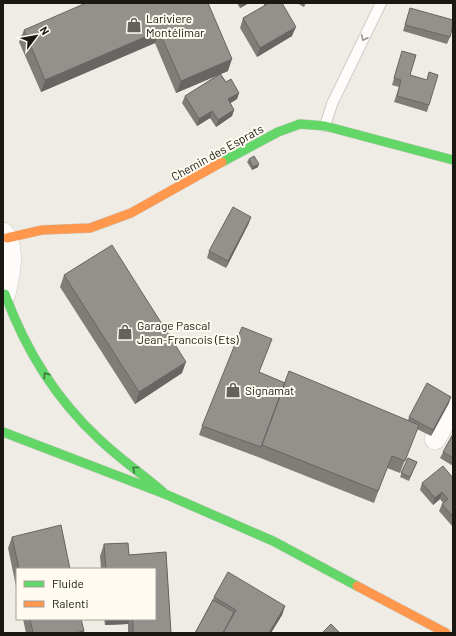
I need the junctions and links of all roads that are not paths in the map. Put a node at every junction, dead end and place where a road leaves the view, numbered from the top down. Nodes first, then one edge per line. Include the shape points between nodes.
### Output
1 (381, 3) edge
2 (325, 126) junction
3 (453, 160) edge
4 (5, 236) edge
5 (4, 295) edge
6 (453, 407) edge
7 (3, 432) edge
8 (435, 439) dead end
9 (3, 444) edge
10 (46, 447) junction
11 (165, 494) junction
12 (446, 633) edge

1 -> 2 lane via 332,104
2 - 3 street, Chemin des Esprats
2 - 4 street, Chemin des Esprats via 300,124 278,132 131,213 90,228 42,230
4 - 5 street via 10,272
11 -> 5 street via 98,439 64,401 25,344
6 - 8 street
7 - 10 street
9 - 10 street
10 - 11 street
11 - 12 street via 273,541

